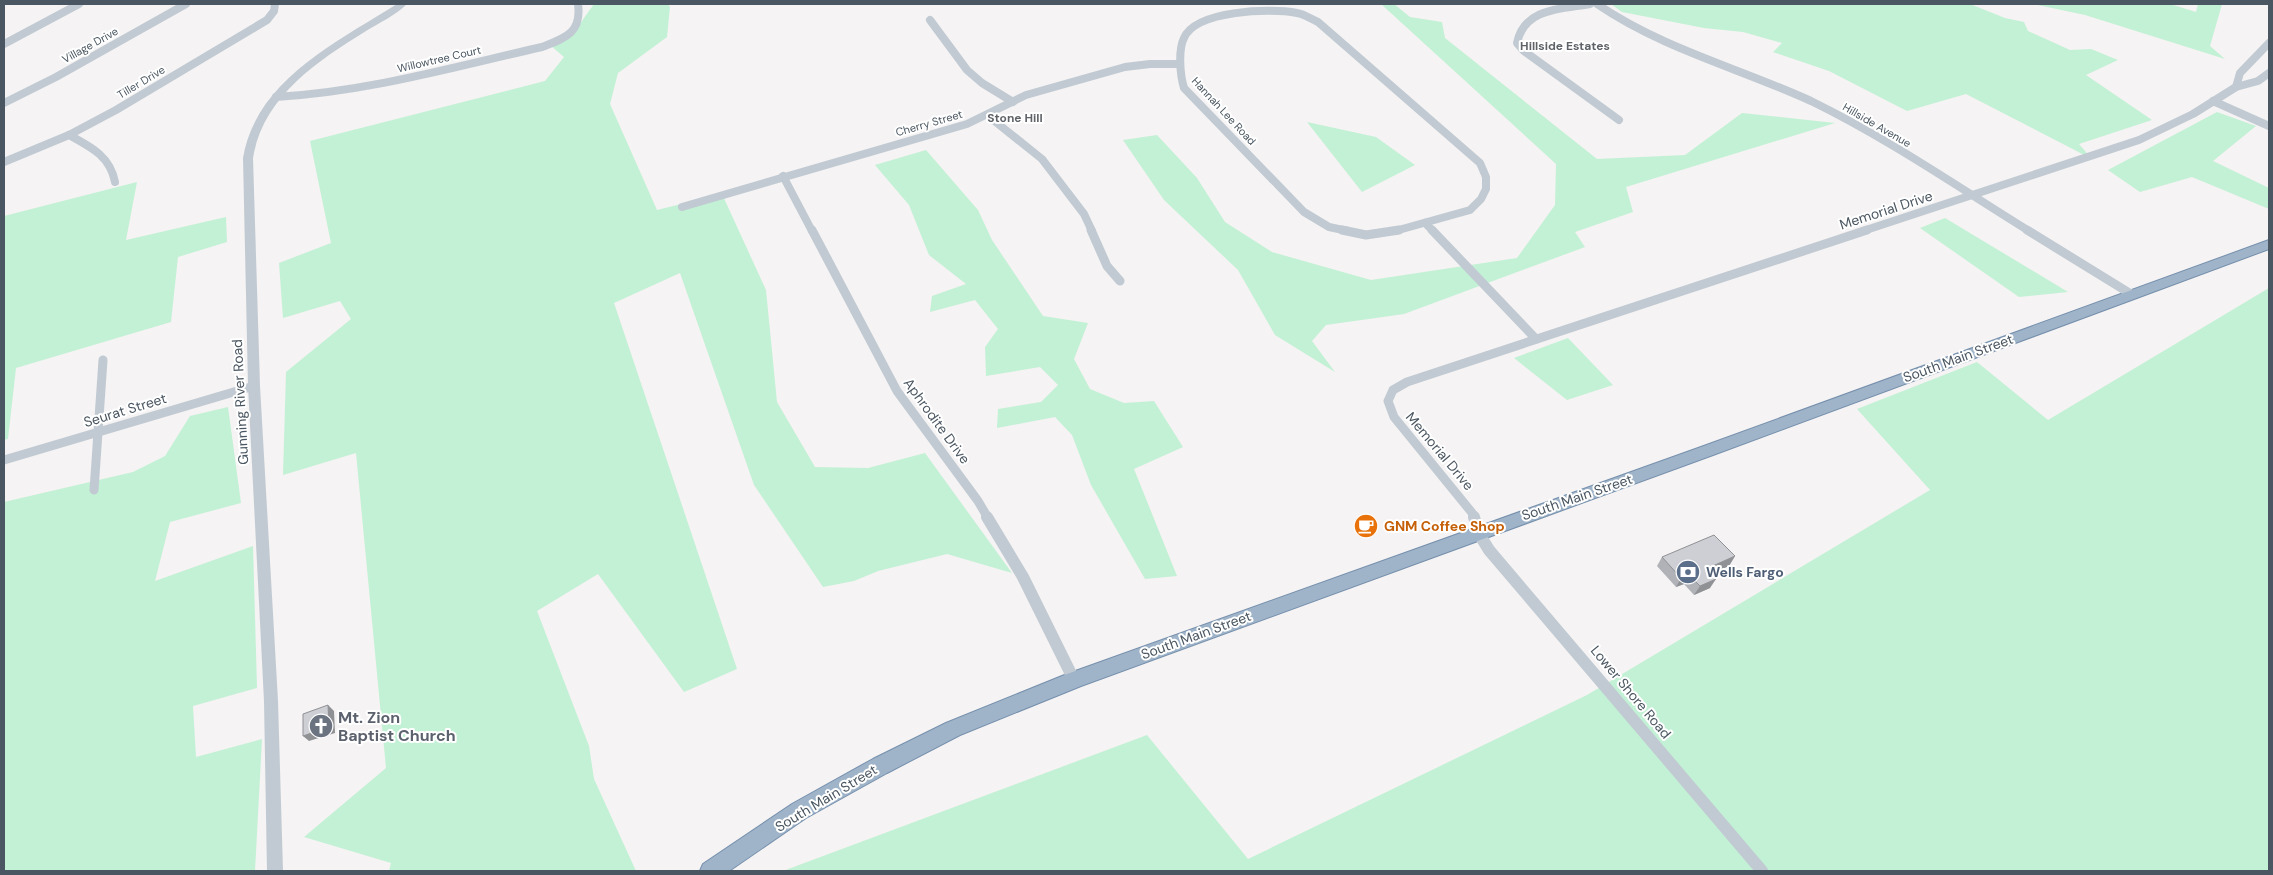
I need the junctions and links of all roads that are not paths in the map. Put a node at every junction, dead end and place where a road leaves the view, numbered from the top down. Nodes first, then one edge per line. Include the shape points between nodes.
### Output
1 (79, 4) edge
2 (186, 4) edge
3 (274, 4) edge
4 (403, 4) edge
5 (578, 4) edge
6 (1590, 4) edge
7 (1597, 4) edge
8 (930, 20) dead end
9 (2269, 43) edge
10 (4, 44) edge
11 (1180, 64) junction
12 (2259, 71) edge
13 (2236, 88) junction
14 (276, 97) junction
15 (2213, 100) junction
16 (1013, 102) junction
17 (4, 103) edge
18 (987, 115) junction
19 (1619, 120) dead end
20 (2269, 126) edge
21 (69, 135) junction
22 (4, 162) edge
23 (783, 176) junction
24 (115, 182) dead end
25 (1973, 196) junction
26 (682, 207) dead end
27 (1425, 223) junction
28 (2269, 244) edge
29 (1120, 281) dead end
30 (2131, 294) junction
31 (1536, 339) junction
32 (102, 360) dead end
33 (254, 386) junction
34 (98, 432) junction
35 (4, 460) edge
36 (94, 490) dead end
37 (1478, 532) junction
38 (1074, 680) junction
39 (275, 871) edge
40 (711, 871) edge
41 (1762, 871) edge

1 - 10 street
2 - 17 street, Village Drive
3 - 21 street, Tiller Drive via 271,15 262,23
4 - 14 street, Gunning River Road via 312,64
5 - 14 street, Willowtree Court via 581,19 578,24 567,35 542,47 364,88
6 - 19 street via 1540,14 1523,23 1517,43
7 - 25 street, Hillside Avenue via 1630,26 1660,40 1838,115
8 - 16 street via 967,70
9 - 12 street, Memorial Drive
11 - 16 street, Cherry Street via 1125,67 1026,95
11 - 27 street, Hannah Lee Road via 1184,88 1316,221 1366,235
11 - 27 street, Hannah Lee Road via 1184,37 1202,22 1260,9 1298,13 1318,22 1480,162 1488,187 1480,201 1470,210
12 - 13 street, Memorial Drive via 2237,80
12 - 13 street, Memorial Drive via 2258,81
13 - 15 street, Memorial Drive
14 - 33 street, Gunning River Road via 257,125 247,164
15 - 20 street
15 - 25 street, Memorial Drive via 2193,114 2139,140
16 - 18 street, Cherry Street
18 - 23 street, Cherry Street via 954,128
18 - 29 street via 1042,159 1084,214 1107,266
21 - 22 street, Tiller Drive
21 - 24 street via 104,155 114,172
23 - 26 street, Cherry Street
23 - 38 street, Aphrodite Drive via 897,391 978,501 1023,577
25 - 30 street, Hillside Avenue
25 - 31 street, Memorial Drive
27 - 31 street
28 - 30 highway, South Main Street
30 - 37 highway, South Main Street
31 - 37 street, Memorial Drive via 1407,382 1393,390 1388,401 1394,417 1473,514
32 - 34 street
33 - 34 street, Seurat Street
33 - 39 street, Gunning River Road via 271,701
34 - 35 street, Seurat Street
34 - 36 street
37 - 38 highway, South Main Street
37 - 41 street, Lower Shore Road via 1489,550
38 - 40 highway, South Main Street via 953,730 880,766 799,811

